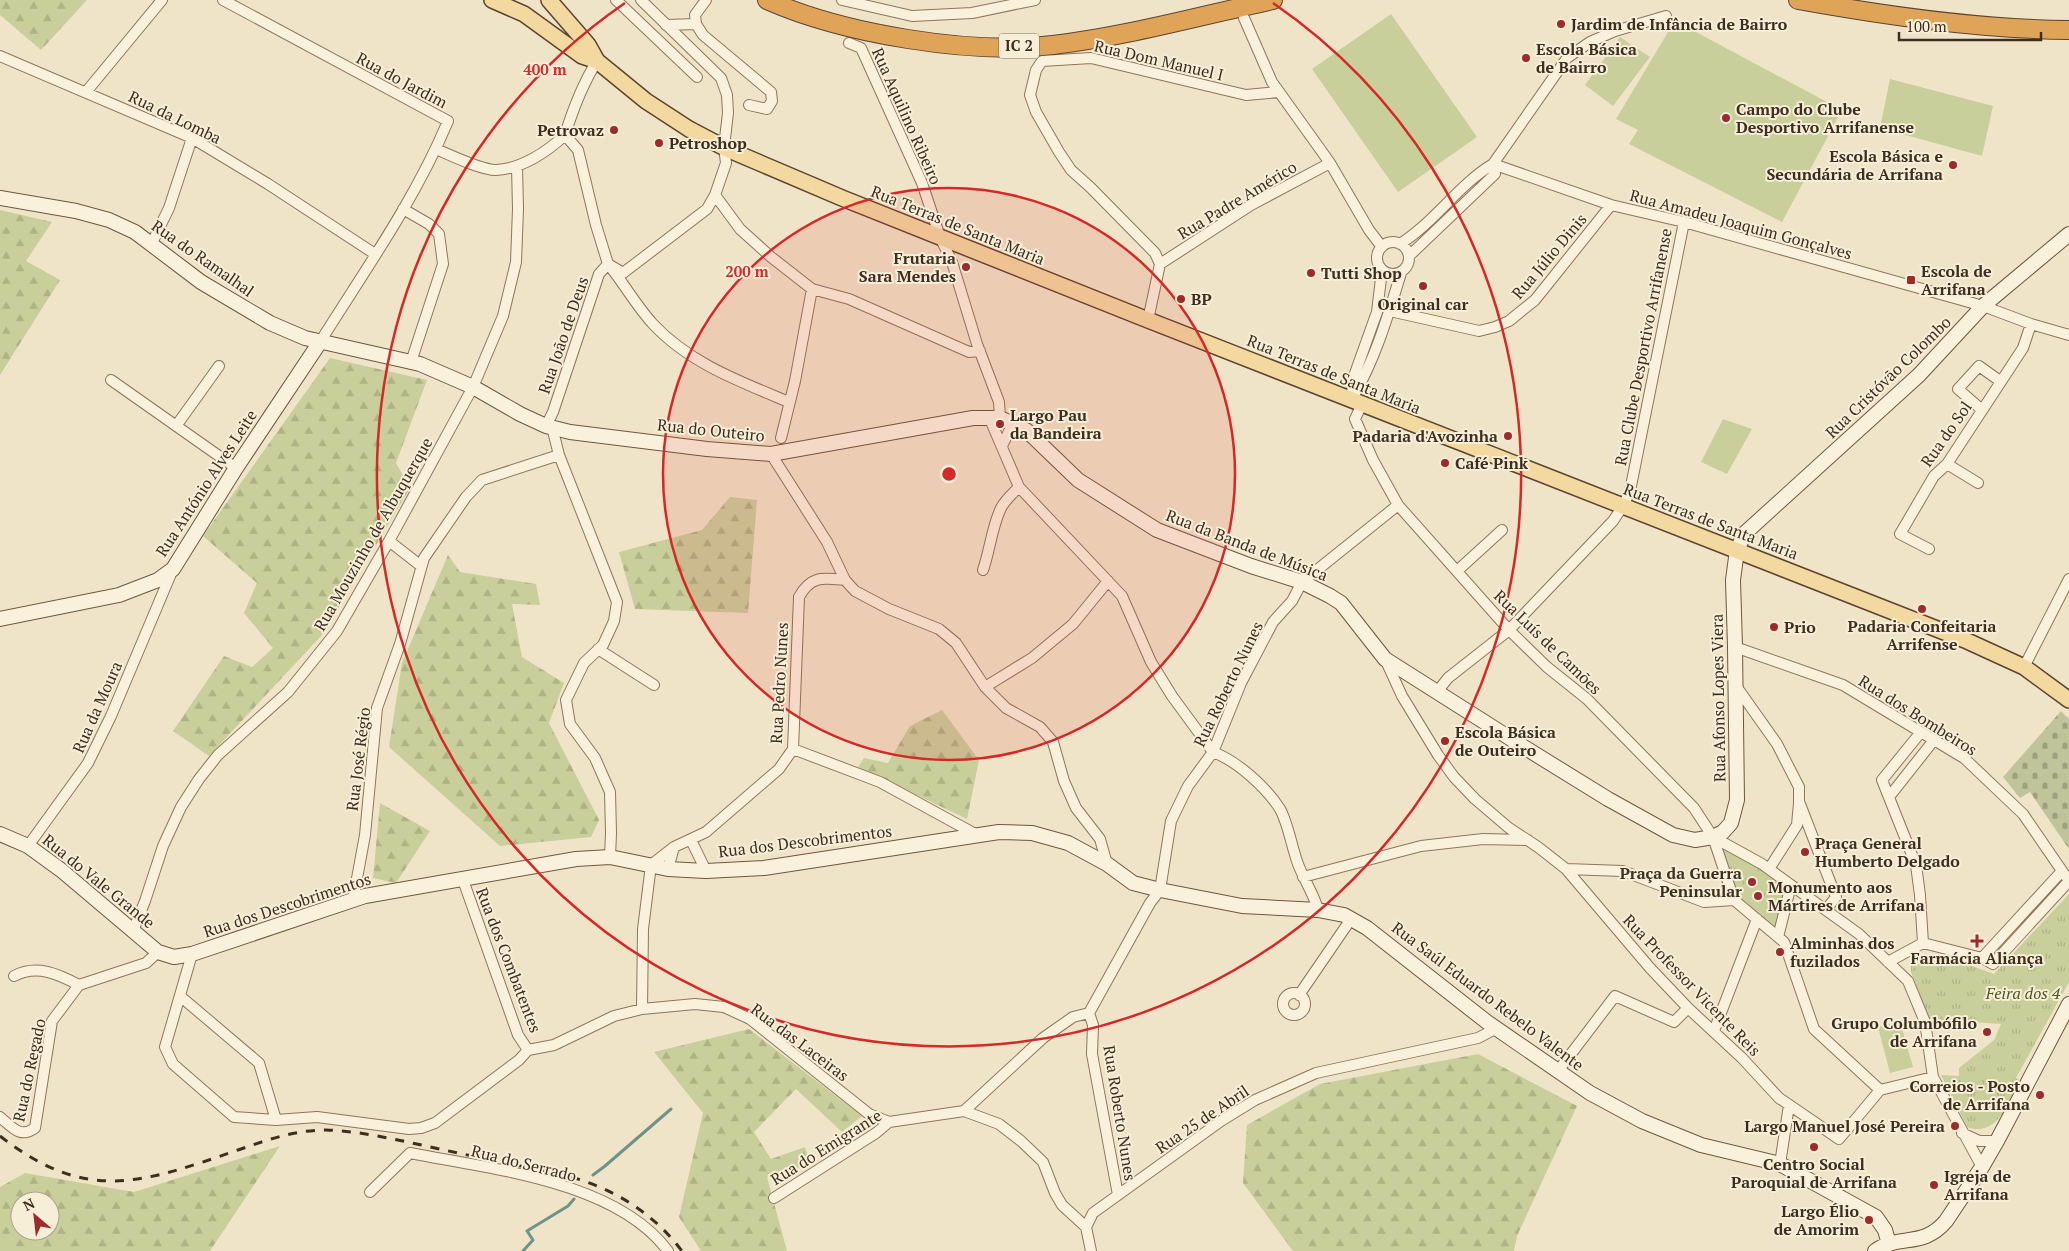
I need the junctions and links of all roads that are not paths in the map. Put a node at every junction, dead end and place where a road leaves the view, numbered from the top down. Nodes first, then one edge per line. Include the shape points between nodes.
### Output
1 (162, 0) edge
2 (223, 0) edge
3 (549, 0) edge
4 (616, 0) edge
5 (641, 0) edge
6 (706, 0) edge
7 (767, 0) edge
8 (784, 0) edge
9 (842, 0) edge
10 (1035, 0) edge
11 (1243, 0) edge
12 (1273, 0) edge
13 (1798, 0) edge
14 (1837, 0) edge
15 (506, 2) edge
16 (878, 5) edge
17 (1666, 16) dead end
18 (1244, 18) dead end
19 (2069, 23) edge
20 (696, 24) junction
21 (666, 25) junction
22 (2069, 30) edge
23 (849, 43) dead end
24 (686, 44) junction
25 (0, 56) edge
26 (674, 57) junction
27 (597, 61) junction
28 (697, 77) dead end
29 (86, 92) junction
30 (1279, 92) junction
31 (749, 105) dead end
32 (565, 135) junction
33 (192, 138) junction
34 (724, 147) junction
35 (436, 149) junction
36 (1330, 163) junction
37 (1493, 164) junction
38 (517, 166) junction
39 (715, 195) junction
40 (0, 198) edge
41 (1611, 205) junction
42 (403, 209) junction
43 (1684, 222) junction
44 (2069, 234) edge
45 (940, 236) junction
46 (957, 243) junction
47 (152, 244) junction
48 (1400, 244) junction
49 (1382, 247) junction
50 (375, 254) junction
51 (1409, 256) junction
52 (952, 262) junction
53 (608, 264) junction
54 (1160, 264) junction
55 (1382, 270) junction
56 (1401, 273) junction
57 (812, 289) junction
58 (1983, 306) junction
59 (1390, 311) junction
60 (1148, 320) junction
61 (2031, 324) junction
62 (2069, 336) edge
63 (320, 342) junction
64 (980, 351) junction
65 (410, 362) junction
66 (219, 366) dead end
67 (111, 380) dead end
68 (2000, 381) junction
69 (473, 387) junction
70 (789, 402) junction
71 (1357, 402) junction
72 (1982, 410) junction
73 (520, 414) joint
74 (1001, 419) junction
75 (176, 426) junction
76 (549, 427) junction
77 (781, 438) dead end
78 (1002, 446) junction
79 (559, 454) junction
80 (771, 454) junction
81 (1947, 464) junction
82 (236, 468) junction
83 (1978, 483) dead end
84 (1019, 487) junction
85 (1398, 505) junction
86 (1624, 506) junction
87 (1502, 530) dead end
88 (389, 541) junction
89 (1929, 548) dead end
90 (1737, 550) junction
91 (422, 566) junction
92 (174, 568) junction
93 (983, 570) dead end
94 (1457, 572) junction
95 (2069, 579) edge
96 (845, 580) junction
97 (1108, 582) junction
98 (1302, 582) junction
99 (0, 619) edge
100 (1509, 630) junction
101 (1736, 647) junction
102 (598, 650) junction
103 (1385, 659) junction
104 (2024, 667) junction
105 (654, 685) dead end
106 (1736, 686) junction
107 (985, 687) junction
108 (1436, 692) junction
109 (2069, 700) edge
110 (1921, 732) junction
111 (1934, 740) junction
112 (793, 749) junction
113 (1213, 752) junction
114 (1890, 797) junction
115 (1799, 803) junction
116 (0, 834) edge
117 (977, 836) junction
118 (1713, 837) junction
119 (691, 840) junction
120 (1528, 840) junction
121 (28, 846) junction
122 (674, 848) junction
123 (610, 858) junction
124 (1107, 864) junction
125 (651, 865) junction
126 (668, 869) junction
127 (1566, 869) junction
128 (1769, 869) junction
129 (706, 871) junction
130 (2062, 871) junction
131 (1303, 877) junction
132 (463, 880) junction
133 (2069, 881) edge
134 (1791, 885) junction
135 (1160, 890) junction
136 (353, 900) junction
137 (1734, 900) junction
138 (1828, 907) dead end
139 (1318, 910) junction
140 (1351, 918) junction
141 (1757, 919) junction
142 (2012, 925) junction
143 (132, 931) junction
144 (2021, 933) junction
145 (1778, 937) junction
146 (1923, 942) junction
147 (158, 952) junction
148 (192, 954) junction
149 (174, 957) joint
150 (1982, 958) junction
151 (1888, 962) junction
152 (14, 976) dead end
153 (79, 986) junction
154 (1299, 995) dead end
155 (180, 996) junction
156 (2069, 1005) edge
157 (1688, 1008) junction
158 (642, 1009) junction
159 (1089, 1013) junction
160 (1497, 1028) junction
161 (1714, 1031) junction
162 (528, 1050) junction
163 (1558, 1071) junction
164 (1933, 1077) junction
165 (1880, 1090) junction
166 (1788, 1105) junction
167 (964, 1111) junction
168 (0, 1117) edge
169 (276, 1120) junction
170 (889, 1122) junction
171 (1962, 1133) junction
172 (1997, 1141) junction
173 (1780, 1164) junction
174 (1982, 1167) junction
175 (370, 1192) dead end
176 (1118, 1195) junction
177 (774, 1198) dead end
178 (1086, 1227) junction
179 (1890, 1247) edge
180 (668, 1251) edge
181 (1091, 1251) edge
182 (1875, 1251) edge

1 - 29 street
2 - 35 street, Rua do Jardim via 448,121
3 - 27 main road via 588,45
4 - 26 street
5 - 21 street
6 - 20 street via 695,15
7 - 12 highway, IC 2 via 836,24 898,38 1009,47 1107,37
8 - 11 highway, IC 2 via 838,17 899,30 969,39 1009,40 1106,30
9 - 16 street
10 - 16 street via 972,13 912,16
13 - 22 highway via 1976,25
14 - 19 highway via 1974,19
15 - 27 main road via 582,56
17 - 37 street via 1615,30 1567,58
18 - 30 street
20 - 21 street
20 - 31 street via 703,35 771,92 772,102 767,109
21 - 24 street
23 - 45 street, Rua Aquilino Ribeiro via 861,48 922,183
24 - 26 street
24 - 34 street via 721,78 727,95 728,113
25 - 29 street, Rua da Lomba
26 - 28 street
27 - 32 street via 584,81
27 - 34 main road, Rua Terras de Santa Maria via 646,102
29 - 33 street, Rua da Lomba
30 - 36 street
30 - 54 street, Rua Dom Manuel I via 1246,95 1091,58 1042,61 1036,70 1030,95 1059,152 1071,170 1154,253
32 - 38 street via 553,146
32 - 53 street, Rua João de Deus via 578,150
33 - 47 street via 169,208
33 - 50 street, Rua da Lomba
34 - 39 street via 726,163
34 - 45 main road, Rua Terras de Santa Maria
35 - 38 street via 494,170
35 - 42 street, Rua do Jardim
36 - 49 street
36 - 54 street, Rua Padre Américo via 1250,205
37 - 41 street, Rua Amadeu Joaquim Gonçalves
37 - 48 street via 1480,172 1418,232
37 - 51 street via 1494,174
38 - 69 street, Rua Mouzinho de Albuquerque via 516,262 503,316
39 - 53 street via 707,209 623,273
39 - 57 street via 740,229
40 - 47 street, Rua do Ramalhal via 93,215 121,225
41 - 43 street, Rua Amadeu Joaquim Gonçalves
41 - 59 street, Rua Júlio Dinis via 1536,300 1509,321 1479,331
42 - 50 street, Rua do Jardim
42 - 65 street via 440,234 443,264
43 - 58 street, Rua Amadeu Joaquim Gonçalves
43 - 86 street, Rua Clube Desportivo Arrifanense via 1630,491
44 - 58 street, Rua Cristóvão Colombo
45 - 46 main road, Rua Terras de Santa Maria
45 - 52 street, Rua Aquilino Ribeiro
46 - 52 street
46 - 60 main road, Rua Terras de Santa Maria
47 - 63 street, Rua do Ramalhal via 195,278 235,303 270,323
48 - 49 street
48 - 51 street
49 - 55 street via 1378,256
50 - 63 street, Rua do Jardim
51 - 56 street via 1408,266
52 - 64 street, Rua Aquilino Ribeiro
53 - 70 street via 654,325 688,355
53 - 76 street, Rua João de Deus via 599,274
54 - 60 street
55 - 56 street via 1391,274
55 - 71 street, Rua Luís de Camões via 1377,312 1353,380
56 - 59 street
57 - 64 street via 850,298 969,352
57 - 70 street
58 - 61 street, Rua Amadeu Joaquim Gonçalves
58 - 90 street, Rua Cristóvão Colombo via 1919,375 1745,534
59 - 71 street
60 - 71 main road, Rua Terras de Santa Maria
61 - 62 street, Rua Amadeu Joaquim Gonçalves
61 - 68 street, Rua do Sol via 2023,348
63 - 65 street, Rua do Ramalhal
63 - 82 street, Rua António Alves Leite
64 - 74 street, Rua Aquilino Ribeiro via 999,402
65 - 69 street, Rua do Ramalhal
66 - 75 street
67 - 75 street
68 - 72 street, Rua do Sol
68 - 72 street via 1979,366 1958,389
69 - 73 street, Rua do Ramalhal
69 - 88 street, Rua Mouzinho de Albuquerque
70 - 77 street
71 - 85 street, Rua Luís de Camões via 1356,419 1373,460
71 - 86 main road, Rua Terras de Santa Maria
72 - 81 street, Rua do Sol
73 - 76 street, Rua do Outeiro
74 - 78 street
74 - 78 street, Rua Aquilino Ribeiro
74 - 80 street, Rua do Outeiro via 963,420
74 - 98 street, Rua da Banda de Música via 1026,430 1078,480 1157,530
75 - 82 street
76 - 79 street
76 - 80 street, Rua do Outeiro via 727,452
78 - 84 street, Rua Aquilino Ribeiro
79 - 91 street, Rua José Régio via 482,480 466,497 424,558
79 - 102 street via 617,602 614,622 604,645
80 - 96 street via 827,542
81 - 83 street
81 - 89 street, Rua do Sol via 1934,476 1900,534
82 - 92 street, Rua António Alves Leite
84 - 93 street via 1002,506
84 - 97 street
85 - 94 street, Rua Luís de Camões
85 - 98 street
86 - 90 main road, Rua Terras de Santa Maria
86 - 100 street
87 - 94 street
88 - 91 street
88 - 143 street, Rua Mouzinho de Albuquerque via 337,631 288,692 218,755 198,779 163,846
90 - 101 street, Rua Afonso Lopes Viera via 1733,580
90 - 104 main road, Rua Terras de Santa Maria via 1965,640
91 - 136 street, Rua José Régio via 400,644 377,708 365,836
92 - 99 street, Rua António Alves Leite via 158,580 119,595
92 - 121 street, Rua da Moura via 88,764
94 - 100 street, Rua Luís de Camões
95 - 104 street
96 - 107 street via 855,591 889,609 939,629 956,643
96 - 112 street, Rua Pedro Nunes via 820,578 805,586 799,597
97 - 107 street via 1073,624 1032,658
97 - 113 street via 1122,596 1156,671
98 - 103 street, Rua da Banda de Música via 1341,604
98 - 113 street, Rua Roberto Nunes via 1292,601 1274,622 1241,683
100 - 108 street via 1448,678
100 - 118 street, Rua Luís de Camões via 1547,667 1587,699 1667,779 1694,808
101 - 106 street, Rua Afonso Lopes Viera
101 - 110 street, Rua dos Bombeiros via 1843,685
102 - 105 street
102 - 123 street via 584,663 566,700 570,724 595,758 610,792
103 - 108 street, Rua da Banda de Música
103 - 120 street, Rua Professor Vicente Reis via 1412,714 1454,777 1492,815
104 - 109 main road, Rua Terras de Santa Maria
106 - 115 street via 1777,744 1799,787
106 - 118 street, Rua Afonso Lopes Viera via 1737,800 1731,823
107 - 124 street via 1006,708 1040,727 1052,742 1076,808 1100,839
108 - 118 street, Rua da Banda de Música via 1600,794 1673,835 1695,840
110 - 111 street, Rua dos Bombeiros
110 - 114 street via 1882,780
111 - 114 street
111 - 130 street, Rua dos Bombeiros via 1964,758 2023,814
112 - 117 street via 880,782
112 - 119 street, Rua Pedro Nunes via 779,769 706,832
113 - 131 street via 1227,757 1256,781 1280,810
113 - 135 street, Rua Roberto Nunes via 1188,786 1171,820
114 - 146 street via 1916,865
115 - 128 street via 1797,825
115 - 138 street via 1836,897
116 - 121 street, Rua do Vale Grande
117 - 124 street, Rua dos Descobrimentos via 1032,832 1068,843
117 - 129 street, Rua dos Descobrimentos via 764,868
118 - 128 street
118 - 137 street
119 - 122 street, Rua Pedro Nunes
119 - 129 street
120 - 127 street, Rua Professor Vicente Reis
120 - 131 street via 1483,839 1420,846
121 - 143 street, Rua do Vale Grande
122 - 125 street, Rua Pedro Nunes
122 - 126 street
123 - 125 street, Rua dos Descobrimentos
123 - 132 street, Rua dos Descobrimentos via 576,859
124 - 135 street, Rua dos Descobrimentos via 1133,883
125 - 126 street, Rua dos Descobrimentos
125 - 158 street via 643,929
126 - 129 street, Rua dos Descobrimentos
127 - 137 street via 1623,871 1704,902
127 - 157 street, Rua Professor Vicente Reis
128 - 134 street
130 - 133 street, Rua dos Bombeiros
130 - 142 street
131 - 139 street
132 - 136 street, Rua dos Descobrimentos
132 - 162 street, Rua dos Combatentes via 518,1035
133 - 144 street
134 - 145 street
134 - 151 street via 1859,934
135 - 139 street, Rua dos Descobrimentos via 1242,906
135 - 159 street, Rua Roberto Nunes
136 - 148 street, Rua dos Descobrimentos
137 - 141 street
139 - 140 street, Rua Saúl Eduardo Rebelo Valente
140 - 154 street
140 - 160 street, Rua Saúl Eduardo Rebelo Valente
141 - 145 street
141 - 161 street
142 - 144 street
142 - 150 street
143 - 147 street, Rua do Vale Grande
144 - 150 street via 1994,964
145 - 165 street via 1784,942 1814,1029
146 - 150 street
146 - 151 street
147 - 149 street, Rua do Vale Grande
147 - 153 street via 146,963
148 - 149 street, Rua dos Descobrimentos
148 - 155 street
151 - 164 street via 1908,981 1925,1022
152 - 153 street via 26,969 44,971
153 - 168 street, Rua do Regado via 52,1021 35,1128 29,1133 18,1132
155 - 169 street via 259,1063
155 - 169 street via 165,1047 173,1064 234,1117
156 - 172 street
157 - 161 street, Rua Professor Vicente Reis
157 - 163 street via 1674,1022 1615,996
158 - 162 street, Rua das Laceiras via 614,1016 554,1045
158 - 170 street, Rua das Laceiras via 695,1004 724,1007 750,1019 869,1114
159 - 167 street via 1073,1017 1043,1038
159 - 176 street, Rua Roberto Nunes via 1093,1025 1092,1054
160 - 163 street, Rua Saúl Eduardo Rebelo Valente
160 - 176 street, Rua 25 de Abril via 1478,1038 1316,1073 1255,1100 1220,1121
161 - 166 street, Rua Professor Vicente Reis
162 - 169 street via 435,1123 421,1128 318,1117
163 - 173 street, Rua Saúl Eduardo Rebelo Valente via 1590,1093 1642,1121 1701,1146
164 - 165 street
164 - 171 street
165 - 166 street, Rua Professor Vicente Reis via 1839,1139
166 - 173 street
167 - 170 street, Rua do Emigrante
167 - 178 street, Rua do Emigrante via 999,1124 1021,1141 1043,1162 1062,1205
170 - 177 street, Rua do Emigrante
171 - 172 street via 1979,1141
171 - 174 street
172 - 174 street
173 - 179 street, Rua Saúl Eduardo Rebelo Valente via 1876,1217 1888,1235
174 - 179 street via 1946,1221 1934,1233
175 - 180 street, Rua do Serrado via 410,1153 517,1175 596,1198 634,1218
176 - 178 street, Rua 25 de Abril via 1093,1213
178 - 181 street
179 - 182 street

